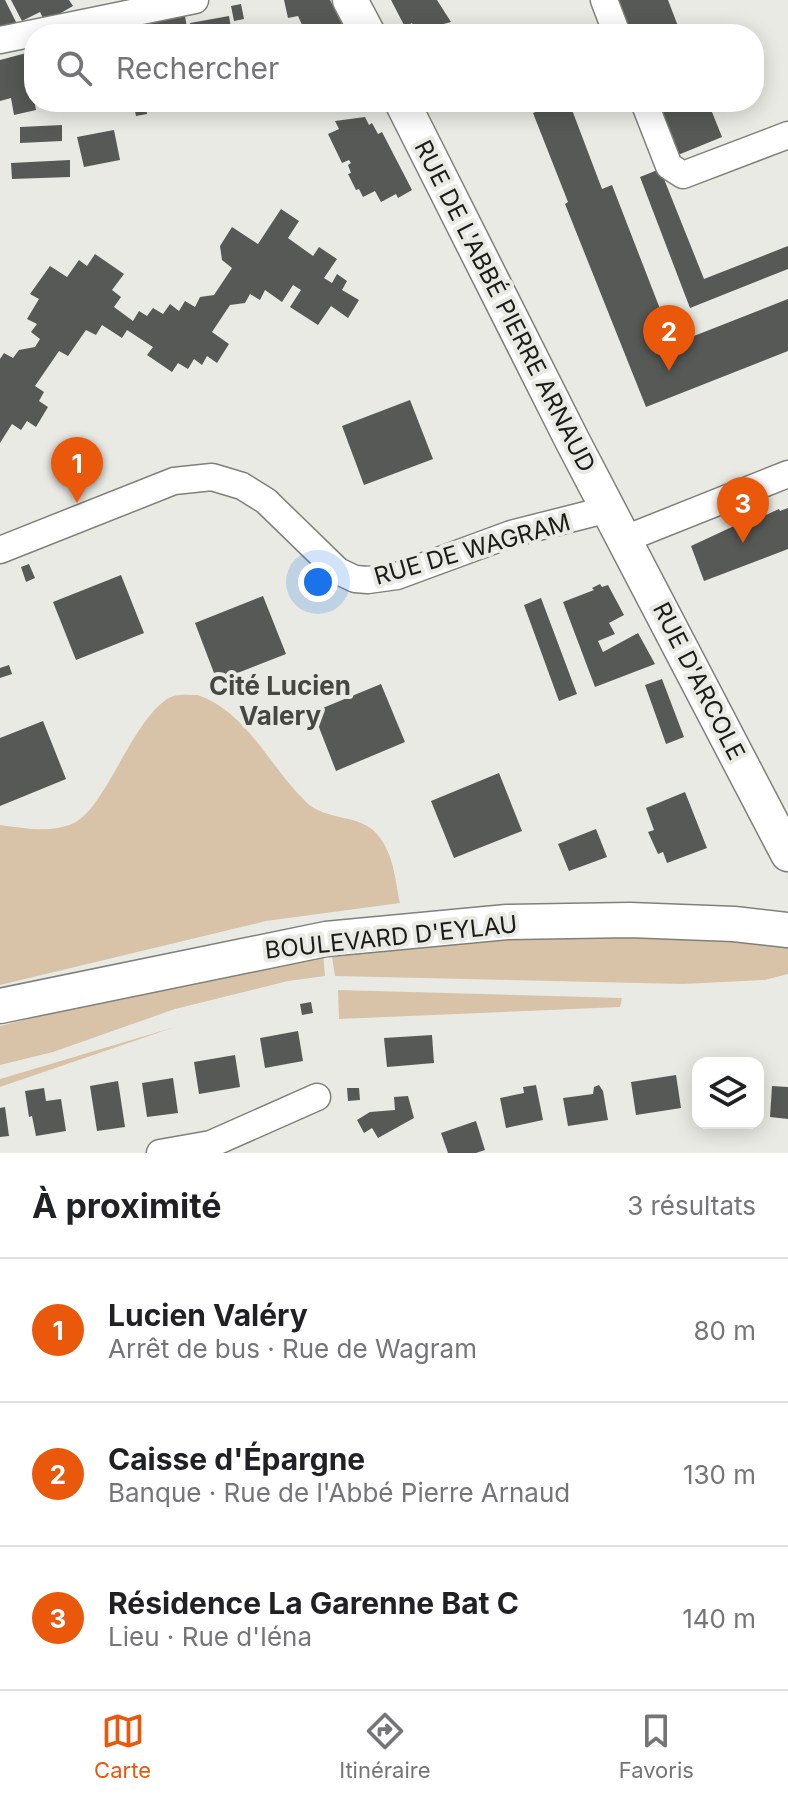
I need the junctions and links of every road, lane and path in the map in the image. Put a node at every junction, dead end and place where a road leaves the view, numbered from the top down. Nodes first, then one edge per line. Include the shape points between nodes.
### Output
1 (195, 0) edge
2 (350, 0) edge
3 (604, 0) edge
4 (78, 24) edge
5 (363, 24) edge
6 (613, 24) edge
7 (24, 35) edge
8 (0, 40) edge
9 (407, 112) edge
10 (648, 112) edge
11 (788, 135) edge
12 (788, 474) edge
13 (609, 509) junction
14 (625, 539) junction
15 (0, 550) edge
16 (788, 854) edge
17 (788, 930) edge
18 (0, 1006) edge
19 (317, 1097) dead end
20 (160, 1153) edge

1 - 4 street
2 - 5 main road
3 - 6 street
7 - 8 street
9 - 13 main road, RUE DE L'ABBÉ PIERRE ARNAUD
10 - 11 street via 669,166 683,175
12 - 14 street
13 - 14 main road, RUE D'ARCOLE
13 - 15 street, RUE DE WAGRAM via 490,541 397,576 355,579 338,571 266,501 212,477 174,481
14 - 16 main road, RUE D'ARCOLE
17 - 18 main road, BOULEVARD D'EYLAU via 630,920 492,923 326,939
19 - 20 street via 211,1144

